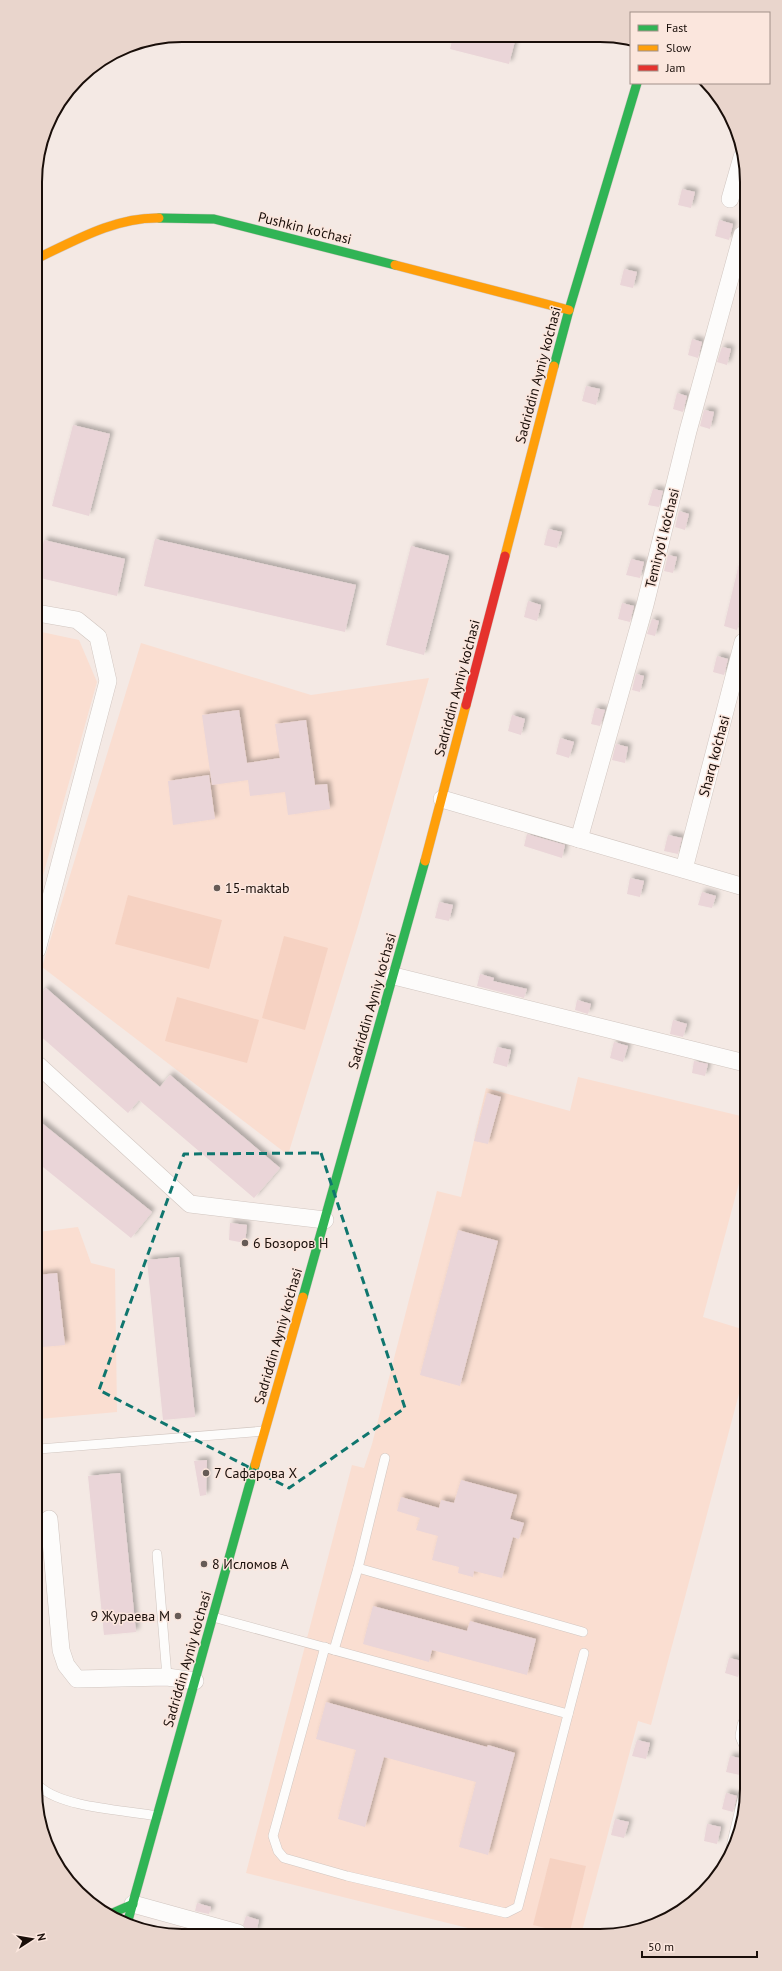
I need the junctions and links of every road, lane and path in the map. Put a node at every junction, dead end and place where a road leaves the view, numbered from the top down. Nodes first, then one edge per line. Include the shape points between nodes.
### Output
1 (637, 84) edge
2 (739, 167) edge
3 (730, 199) dead end
4 (740, 242) edge
5 (42, 256) edge
6 (569, 310) junction
7 (42, 614) edge
8 (740, 657) edge
9 (442, 799) junction
10 (579, 839) junction
11 (684, 869) junction
12 (740, 886) edge
13 (42, 935) edge
14 (394, 976) junction
15 (740, 1062) edge
16 (42, 1069) edge
17 (325, 1220) junction
18 (265, 1431) junction
19 (42, 1449) edge
20 (385, 1458) dead end
21 (49, 1519) dead end
22 (157, 1554) dead end
23 (358, 1568) junction
24 (213, 1617) junction
25 (583, 1632) dead end
26 (329, 1648) junction
27 (584, 1653) dead end
28 (167, 1677) junction
29 (195, 1681) junction
30 (568, 1714) junction
31 (42, 1788) edge
32 (157, 1816) junction
33 (132, 1904) junction
34 (115, 1912) edge
35 (128, 1918) edge
36 (223, 1929) edge

1 - 6 street, Sadriddin Ayniy ko'chasi
2 - 3 street
4 - 10 street, Temiryo'l ko'chasi via 688,431 645,605
5 - 6 street, Pushkin ko'chasi via 103,228 148,218 214,219
6 - 9 street, Sadriddin Ayniy ko'chasi
7 - 13 street via 77,620 98,637 108,681
8 - 11 street, Sharq ko'chasi
9 - 10 street
9 - 14 street, Sadriddin Ayniy ko'chasi
10 - 11 street
11 - 12 street
14 - 15 street
14 - 17 street, Sadriddin Ayniy ko'chasi
16 - 17 street via 190,1204
17 - 18 street, Sadriddin Ayniy ko'chasi
18 - 19 lane
18 - 24 street, Sadriddin Ayniy ko'chasi
20 - 23 lane
21 - 28 street via 61,1650 66,1665 77,1679
22 - 28 lane
23 - 25 lane
23 - 26 lane
24 - 26 lane
24 - 29 street, Sadriddin Ayniy ko'chasi
26 - 30 lane
26 - 30 lane via 273,1836 278,1851 284,1858 347,1876 506,1914 518,1907
27 - 30 lane
28 - 29 street
29 - 32 street, Sadriddin Ayniy ko'chasi
31 - 32 lane via 47,1793 69,1802
32 - 33 street, Sadriddin Ayniy ko'chasi
33 - 34 street
33 - 35 street, Sadriddin Ayniy ko'chasi
33 - 36 street

